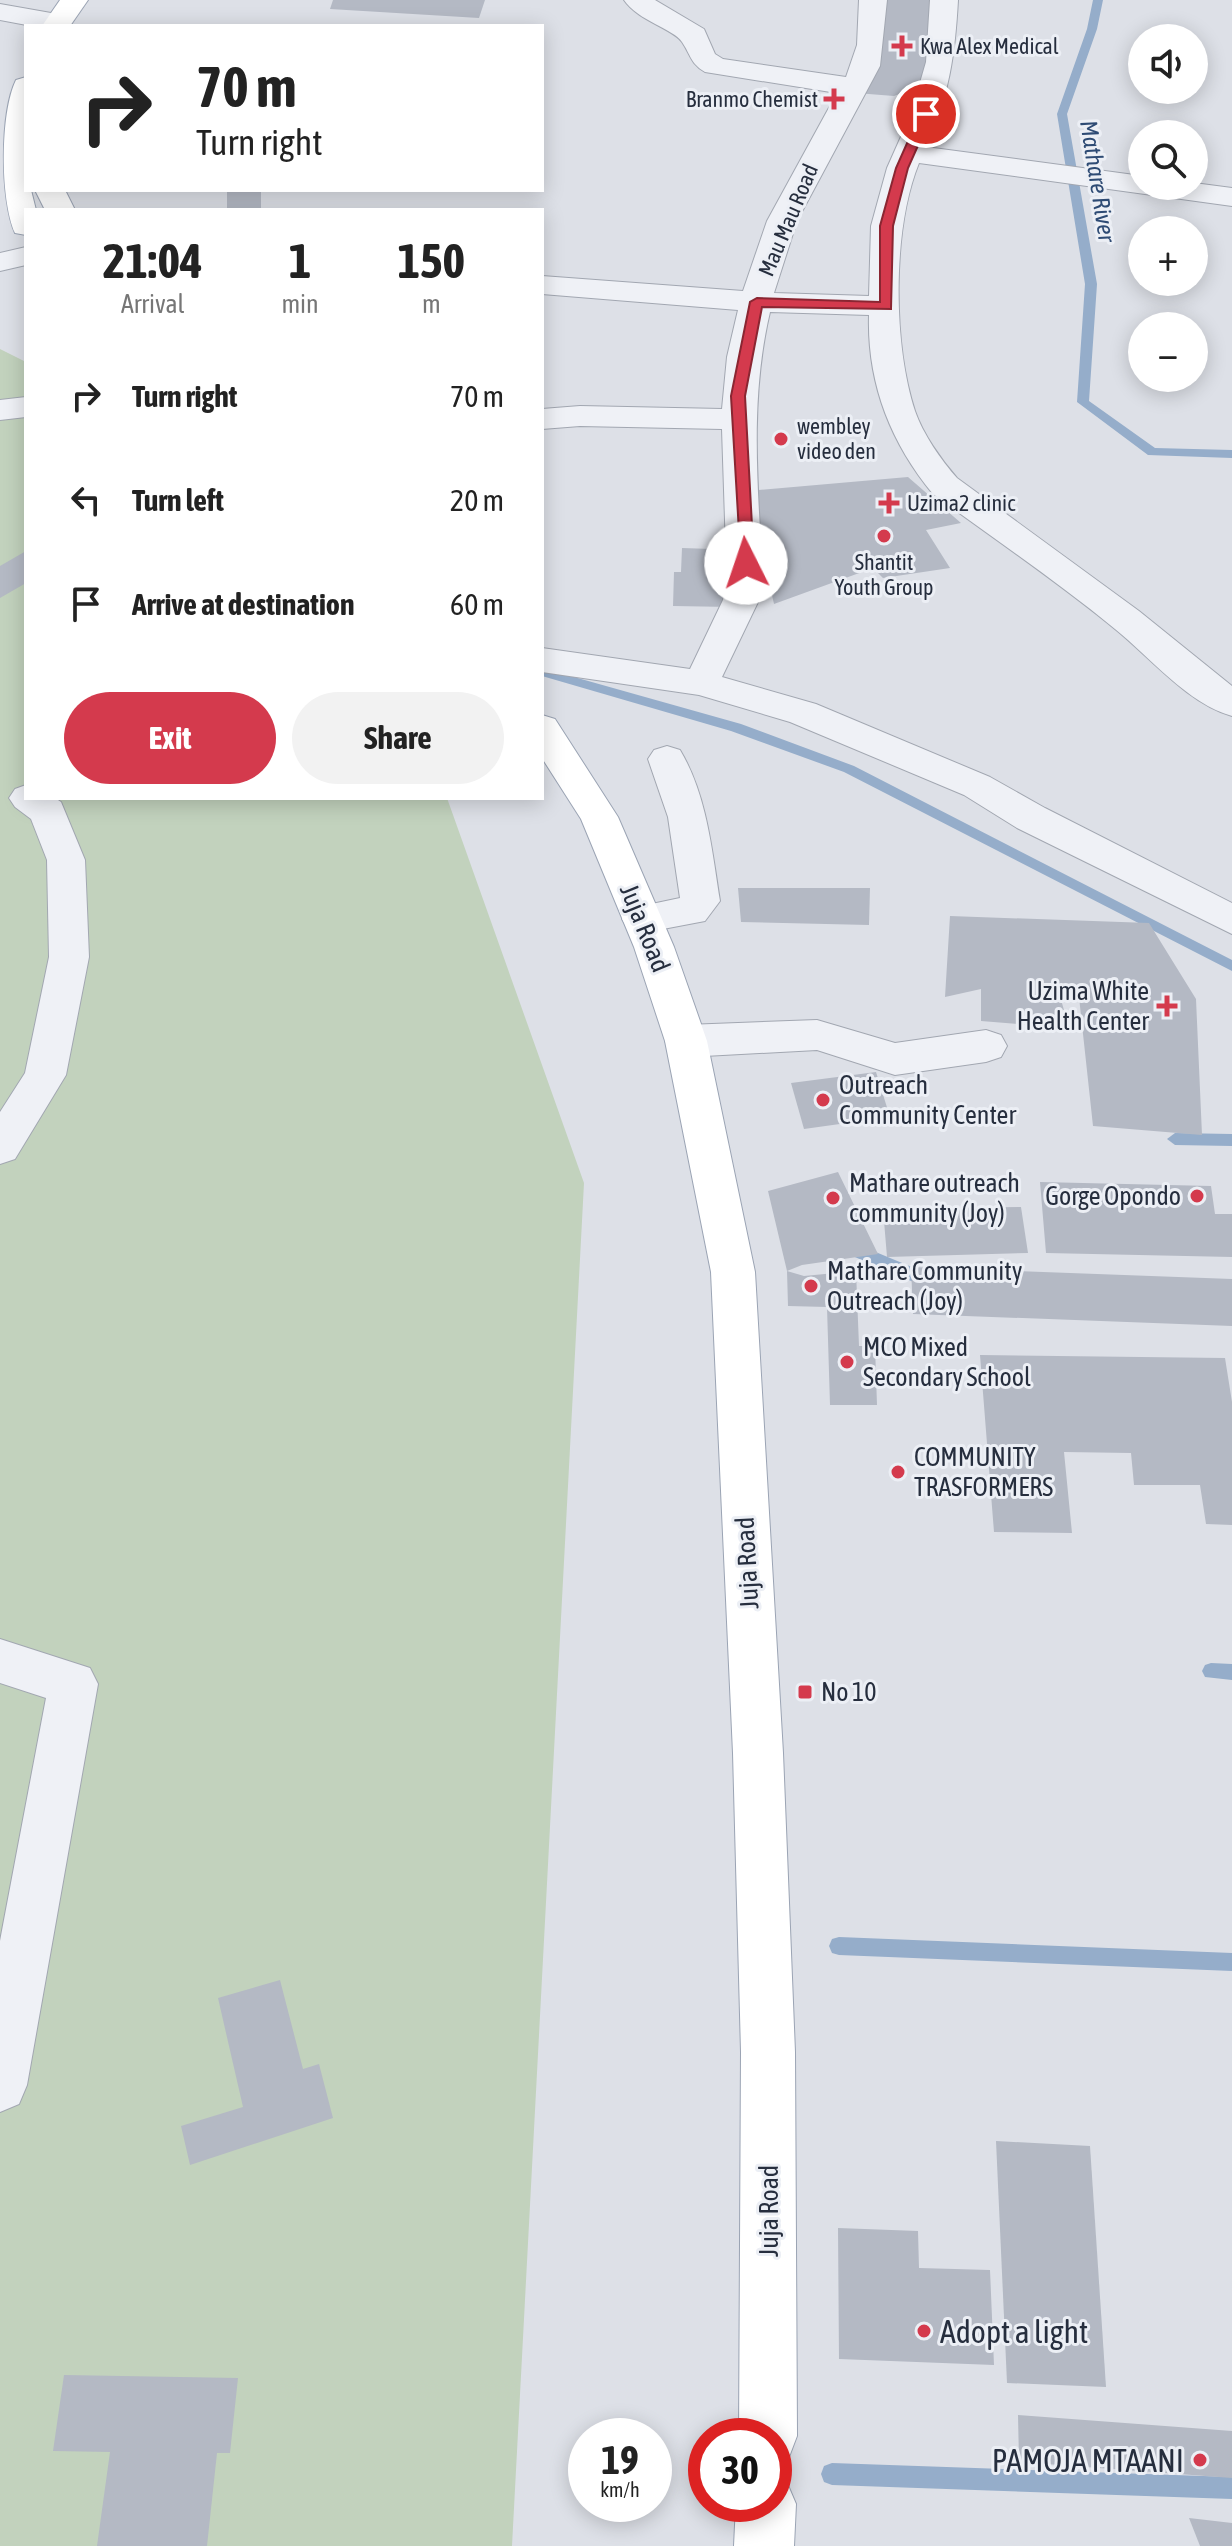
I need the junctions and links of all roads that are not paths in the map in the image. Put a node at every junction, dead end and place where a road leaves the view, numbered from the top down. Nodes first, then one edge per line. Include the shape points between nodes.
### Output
1 (638, 0) edge
2 (873, 0) edge
3 (944, 0) edge
4 (0, 12) edge
5 (63, 16) edge
6 (854, 87) junction
7 (24, 92) edge
8 (908, 153) junction
9 (1128, 184) edge
10 (1208, 194) edge
11 (1232, 197) edge
12 (24, 219) edge
13 (24, 256) edge
14 (0, 262) edge
15 (544, 285) edge
16 (757, 302) junction
17 (887, 306) junction
18 (24, 407) edge
19 (0, 410) edge
20 (544, 419) edge
21 (738, 419) junction
22 (544, 660) edge
23 (701, 683) junction
24 (1232, 704) edge
25 (544, 731) edge
26 (667, 759) dead end
27 (0, 778) edge
28 (24, 795) edge
29 (31, 800) edge
30 (642, 919) junction
31 (1232, 920) edge
32 (686, 1041) junction
33 (986, 1046) dead end
34 (0, 1147) edge
35 (0, 1661) edge
36 (0, 2085) edge
37 (768, 2418) edge
38 (765, 2522) edge
39 (764, 2546) edge

1 - 6 street via 694,35 702,58 715,66
2 - 6 street, Mau Mau Road via 871,45
3 - 8 street via 940,62 926,114
4 - 5 street
6 - 16 street, Mau Mau Road via 782,221
7 - 12 main road via 11,132 16,193
8 - 9 street
8 - 17 street via 886,226
10 - 11 street
13 - 14 street
15 - 16 street
16 - 17 street
16 - 21 street, Mau Mau Road via 743,357
17 - 24 street via 884,347 899,413 945,486
18 - 19 street
20 - 21 street
21 - 23 street, Mau Mau Road via 745,581
22 - 23 street
23 - 31 street via 803,713 964,780
25 - 30 main road, Juja Road via 599,817
26 - 30 street via 687,817 700,901 691,911
27 - 28 street
29 - 34 street via 47,811 66,860 69,957 45,1075
30 - 32 main road, Juja Road
32 - 33 street via 817,1035 895,1059
32 - 37 main road, Juja Road via 719,1183 733,1272 768,2052
35 - 36 street via 73,1684
38 - 39 main road

